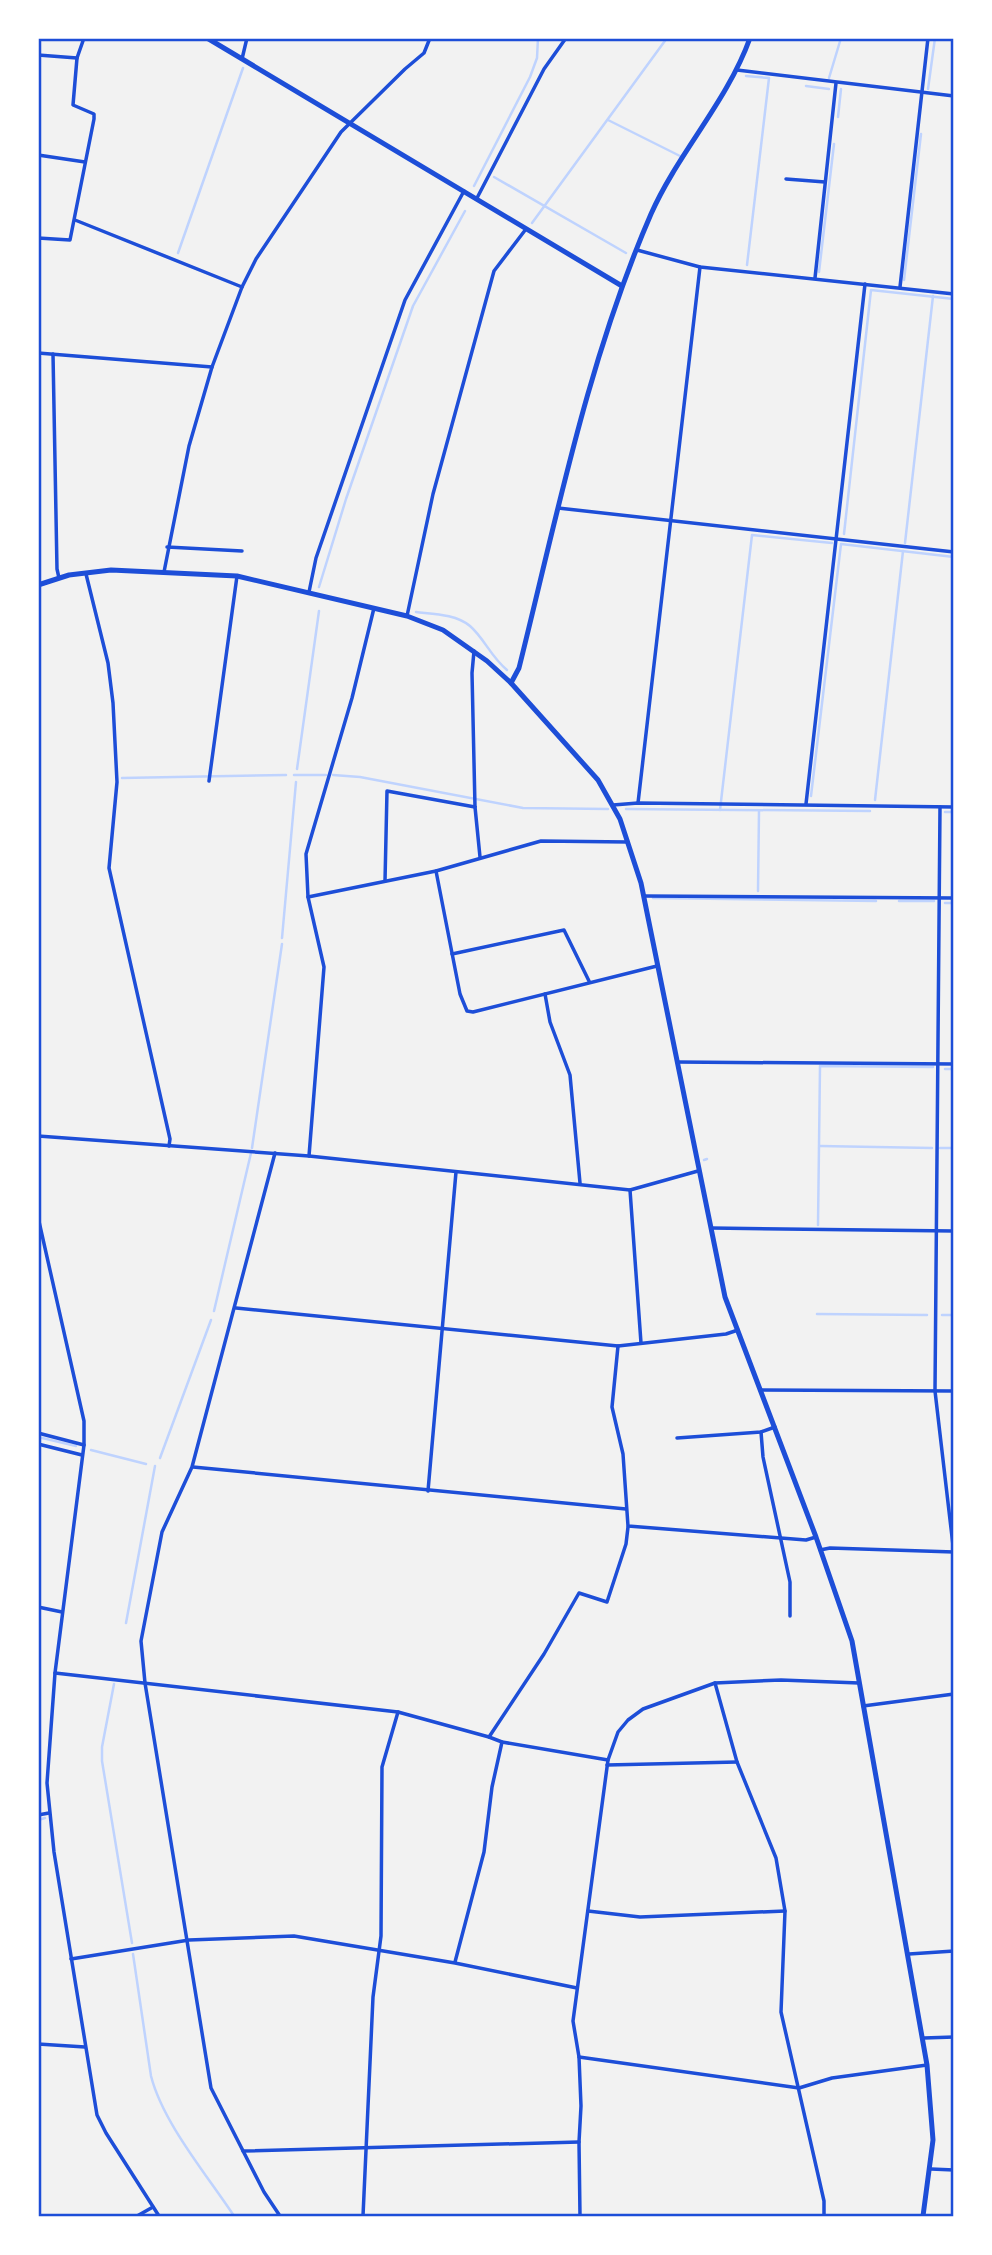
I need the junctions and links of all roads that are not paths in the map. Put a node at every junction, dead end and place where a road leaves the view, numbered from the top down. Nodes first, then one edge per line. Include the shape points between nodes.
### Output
1 (84, 38) edge
2 (208, 38) edge
3 (247, 38) edge
4 (430, 38) edge
5 (566, 38) edge
6 (750, 38) edge
7 (928, 38) edge
8 (38, 55) edge
9 (77, 58) junction
10 (242, 59) junction
11 (737, 71) junction
12 (836, 83) junction
13 (921, 93) junction
14 (954, 96) edge
15 (350, 123) junction
16 (38, 155) edge
17 (85, 162) junction
18 (786, 179) dead end
19 (825, 182) junction
20 (464, 191) junction
21 (476, 198) junction
22 (75, 220) junction
23 (526, 229) junction
24 (38, 238) edge
25 (637, 250) junction
26 (700, 267) junction
27 (815, 278) junction
28 (865, 284) junction
29 (622, 286) junction
30 (242, 287) junction
31 (900, 288) junction
32 (954, 294) edge
33 (38, 353) edge
34 (53, 354) junction
35 (212, 368) junction
36 (558, 508) junction
37 (672, 520) junction
38 (837, 539) junction
39 (167, 547) junction
40 (242, 551) dead end
41 (954, 552) edge
42 (86, 572) junction
43 (163, 572) junction
44 (237, 576) junction
45 (59, 578) junction
46 (38, 585) edge
47 (309, 592) junction
48 (374, 608) junction
49 (407, 616) junction
50 (474, 651) junction
51 (511, 683) junction
52 (209, 781) dead end
53 (638, 803) junction
54 (806, 804) junction
55 (613, 805) junction
56 (475, 807) junction
57 (940, 807) junction
58 (954, 807) edge
59 (629, 842) junction
60 (480, 857) junction
61 (436, 871) junction
62 (386, 881) junction
63 (643, 896) junction
64 (308, 897) junction
65 (940, 898) junction
66 (954, 898) edge
67 (452, 954) junction
68 (657, 966) junction
69 (590, 982) junction
70 (544, 993) junction
71 (677, 1062) junction
72 (937, 1064) junction
73 (954, 1064) edge
74 (38, 1136) edge
75 (169, 1146) junction
76 (275, 1153) junction
77 (309, 1156) junction
78 (698, 1171) junction
79 (456, 1172) junction
80 (580, 1183) junction
81 (630, 1189) junction
82 (38, 1217) edge
83 (709, 1228) junction
84 (935, 1231) junction
85 (954, 1231) edge
86 (236, 1308) junction
87 (441, 1328) junction
88 (738, 1330) junction
89 (641, 1343) junction
90 (618, 1346) junction
91 (760, 1390) junction
92 (935, 1391) junction
93 (954, 1391) edge
94 (775, 1427) junction
95 (761, 1432) junction
96 (38, 1433) edge
97 (677, 1438) dead end
98 (38, 1444) edge
99 (84, 1445) junction
100 (82, 1455) junction
101 (192, 1467) junction
102 (428, 1491) junction
103 (626, 1509) junction
104 (628, 1526) junction
105 (781, 1537) junction
106 (816, 1537) junction
107 (820, 1550) junction
108 (953, 1553) edge
109 (38, 1607) edge
110 (62, 1612) junction
111 (790, 1616) dead end
112 (55, 1673) junction
113 (145, 1683) junction
114 (715, 1684) junction
115 (859, 1684) junction
116 (954, 1694) edge
117 (863, 1706) junction
118 (398, 1712) junction
119 (489, 1737) junction
120 (502, 1742) junction
121 (737, 1762) junction
122 (608, 1763) junction
123 (49, 1813) junction
124 (38, 1815) edge
125 (587, 1911) junction
126 (785, 1911) junction
127 (188, 1940) junction
128 (380, 1950) junction
129 (954, 1951) edge
130 (909, 1954) junction
131 (71, 1959) junction
132 (455, 1963) junction
133 (577, 1988) junction
134 (954, 2037) edge
135 (923, 2038) junction
136 (38, 2044) edge
137 (85, 2047) junction
138 (579, 2057) junction
139 (927, 2065) junction
140 (799, 2088) junction
141 (579, 2142) junction
142 (367, 2147) junction
143 (243, 2151) junction
144 (931, 2169) junction
145 (954, 2170) edge
146 (153, 2207) junction
147 (137, 2217) edge
148 (159, 2217) edge
149 (280, 2217) edge
150 (363, 2217) edge
151 (580, 2217) edge
152 (824, 2217) edge
153 (923, 2217) edge

1 - 9 street
2 - 10 main road
3 - 10 street
4 - 15 street via 425,53
5 - 21 street via 544,69
6 - 11 main road
7 - 13 street
8 - 9 street
9 - 17 street via 73,105 94,114
10 - 15 main road
11 - 12 street
11 - 25 main road via 660,196
12 - 13 street
12 - 19 street
13 - 14 street
13 - 31 street
15 - 20 main road
15 - 30 street via 256,259
16 - 17 street
17 - 22 street
18 - 19 street
19 - 27 street
20 - 21 main road
20 - 47 street via 405,300 316,558
21 - 23 main road
22 - 24 street via 70,240
22 - 30 street
23 - 29 main road
23 - 49 street via 494,271 433,494
25 - 26 street
25 - 29 main road
26 - 27 street
26 - 37 street
27 - 28 street
28 - 31 street
28 - 38 street
29 - 36 main road via 602,342
30 - 35 street
31 - 32 street
33 - 34 street
34 - 35 street
34 - 45 street
35 - 39 street
36 - 37 street
36 - 51 main road via 519,668
37 - 38 street
37 - 53 street
38 - 41 street
38 - 54 street
39 - 40 street
39 - 43 street
42 - 43 main road
42 - 45 main road
42 - 75 street via 113,703 117,782 109,868
43 - 44 main road
44 - 47 main road
44 - 52 street
45 - 46 main road
47 - 48 main road
48 - 49 main road
48 - 64 street via 308,843
49 - 50 main road via 443,630
50 - 51 main road
50 - 56 street
51 - 55 main road via 586,765
53 - 54 street
53 - 55 street
54 - 57 street
55 - 59 main road
56 - 60 street
56 - 62 street via 387,791
57 - 58 street
57 - 65 street
59 - 60 street via 541,841
59 - 63 main road
60 - 61 street
61 - 62 street
61 - 67 street
62 - 64 street
63 - 65 street
63 - 68 main road
64 - 77 street via 324,963
65 - 66 street
65 - 72 street
67 - 69 street via 565,930
67 - 70 street via 467,1011
68 - 69 street
68 - 71 main road
69 - 70 street
70 - 80 street via 570,1075
71 - 72 street
71 - 78 main road
72 - 73 street
72 - 84 street
74 - 75 street
75 - 76 street
76 - 77 street
76 - 86 street
77 - 79 street
78 - 81 street
78 - 83 main road
79 - 80 street
79 - 87 street
80 - 81 street
81 - 89 street
82 - 99 street via 84,1421
83 - 84 street
83 - 88 main road
84 - 85 street
84 - 92 street
86 - 87 street
86 - 101 street
87 - 90 street
87 - 102 street
88 - 89 street
88 - 91 main road
89 - 90 street
90 - 103 street via 612,1407 623,1454
91 - 92 street
91 - 94 main road
92 - 93 street
92 - 108 street
94 - 95 street
94 - 106 main road
95 - 97 street
95 - 105 street
96 - 99 street
98 - 100 street
99 - 100 street
100 - 110 street
101 - 102 street
101 - 113 street via 162,1532 141,1641
102 - 103 street
103 - 104 street
104 - 105 street
104 - 119 street via 607,1602 579,1593
105 - 106 street
105 - 111 street via 790,1582
106 - 107 main road
107 - 108 street
107 - 115 main road via 852,1641
109 - 110 street
110 - 112 street
112 - 113 street
112 - 123 street via 47,1777
113 - 118 street
113 - 127 street
114 - 115 street via 781,1680
114 - 121 street
114 - 122 street via 643,1709 628,1720 618,1732
115 - 117 main road
116 - 117 street
117 - 130 main road
118 - 119 street
118 - 128 street via 382,1768
119 - 120 street
120 - 122 street
120 - 132 street via 484,1852
121 - 122 street
121 - 126 street via 776,1858
122 - 125 street
123 - 124 street
123 - 131 street
125 - 126 street via 640,1917
125 - 133 street
126 - 140 street via 781,2012
127 - 128 street via 294,1936
127 - 131 street
127 - 143 street via 211,2088
128 - 132 street
128 - 142 street via 373,1997
129 - 130 street
130 - 135 main road
131 - 137 street
132 - 133 street
133 - 138 street via 573,2021
134 - 135 street
135 - 139 main road
136 - 137 street
137 - 146 street via 101,2124
138 - 140 street
138 - 141 street
139 - 140 street via 832,2078
139 - 144 main road
140 - 152 street
141 - 142 street
141 - 151 street
142 - 143 street
142 - 150 street
143 - 149 street
144 - 145 street
144 - 153 main road
146 - 147 street
146 - 148 street

